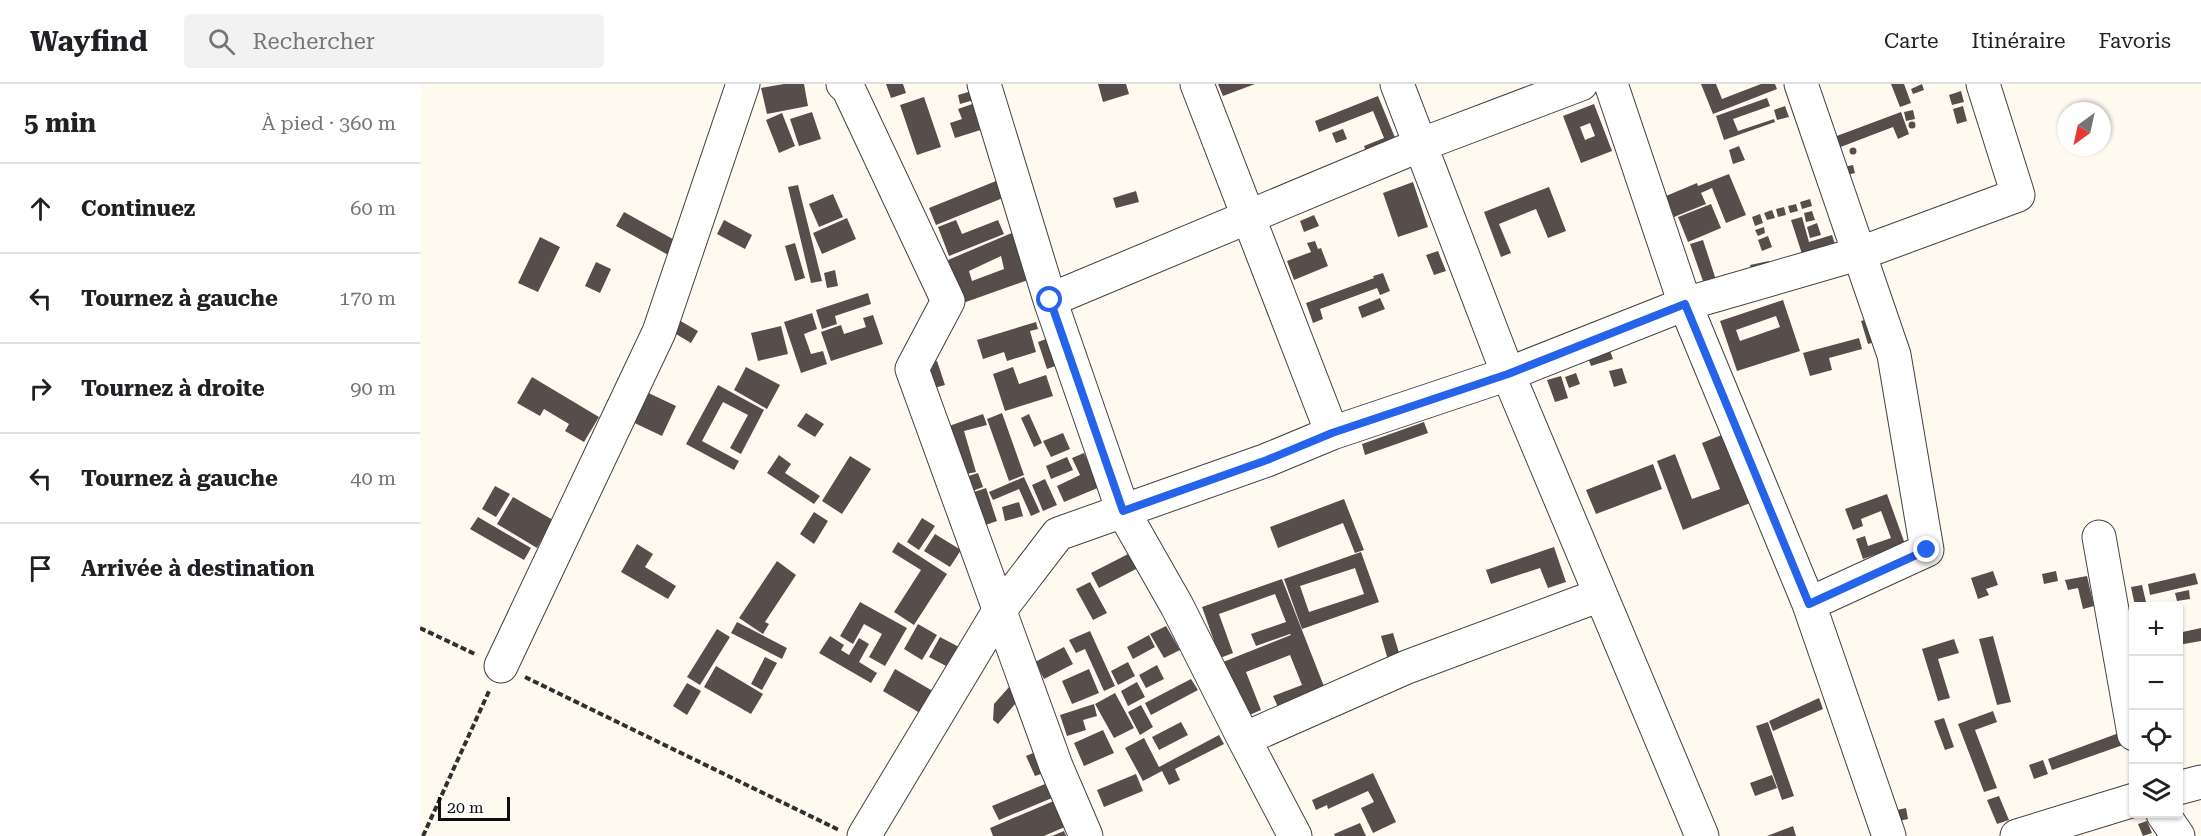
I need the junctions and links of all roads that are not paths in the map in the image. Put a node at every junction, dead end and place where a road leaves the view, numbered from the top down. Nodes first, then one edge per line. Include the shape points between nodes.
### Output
1 (743, 84) edge
2 (843, 84) edge
3 (984, 84) edge
4 (1197, 84) edge
5 (1397, 84) edge
6 (1581, 84) edge
7 (1611, 84) edge
8 (1801, 84) edge
9 (1983, 84) edge
10 (1420, 145) junction
11 (1248, 218) junction
12 (1861, 253) junction
13 (1050, 300) junction
14 (1685, 304) junction
15 (1508, 374) junction
16 (1332, 433) junction
17 (1123, 511) junction
18 (2099, 537) dead end
19 (1600, 595) junction
20 (1809, 604) junction
21 (999, 611) junction
22 (501, 666) road end
23 (2129, 711) edge
24 (1244, 739) junction
25 (2201, 782) edge
26 (2183, 787) edge
27 (2129, 801) edge
28 (2166, 818) edge
29 (852, 833) edge
30 (1086, 836) edge
31 (1295, 836) edge
32 (1702, 836) edge
33 (1889, 836) edge
34 (2017, 836) edge
35 (2178, 836) edge

1 - 22 street via 659,332
2 - 21 street via 948,301 912,369
3 - 13 street
4 - 11 street
5 - 10 street
6 - 10 street
7 - 14 street
8 - 12 street
9 - 12 street via 2018,195
10 - 11 street
10 - 15 street
11 - 13 street
11 - 16 street
12 - 14 street
12 - 20 street via 1894,355 1927,550
13 - 17 street
14 - 15 street
14 - 20 street
15 - 16 street
15 - 19 street
16 - 17 street
17 - 21 street via 1058,534
17 - 24 street via 1177,606
18 - 23 street
19 - 24 street via 1407,667
19 - 32 street
20 - 33 street
21 - 29 street
21 - 30 street
24 - 31 street
25 - 26 street
27 - 34 street
28 - 35 street

